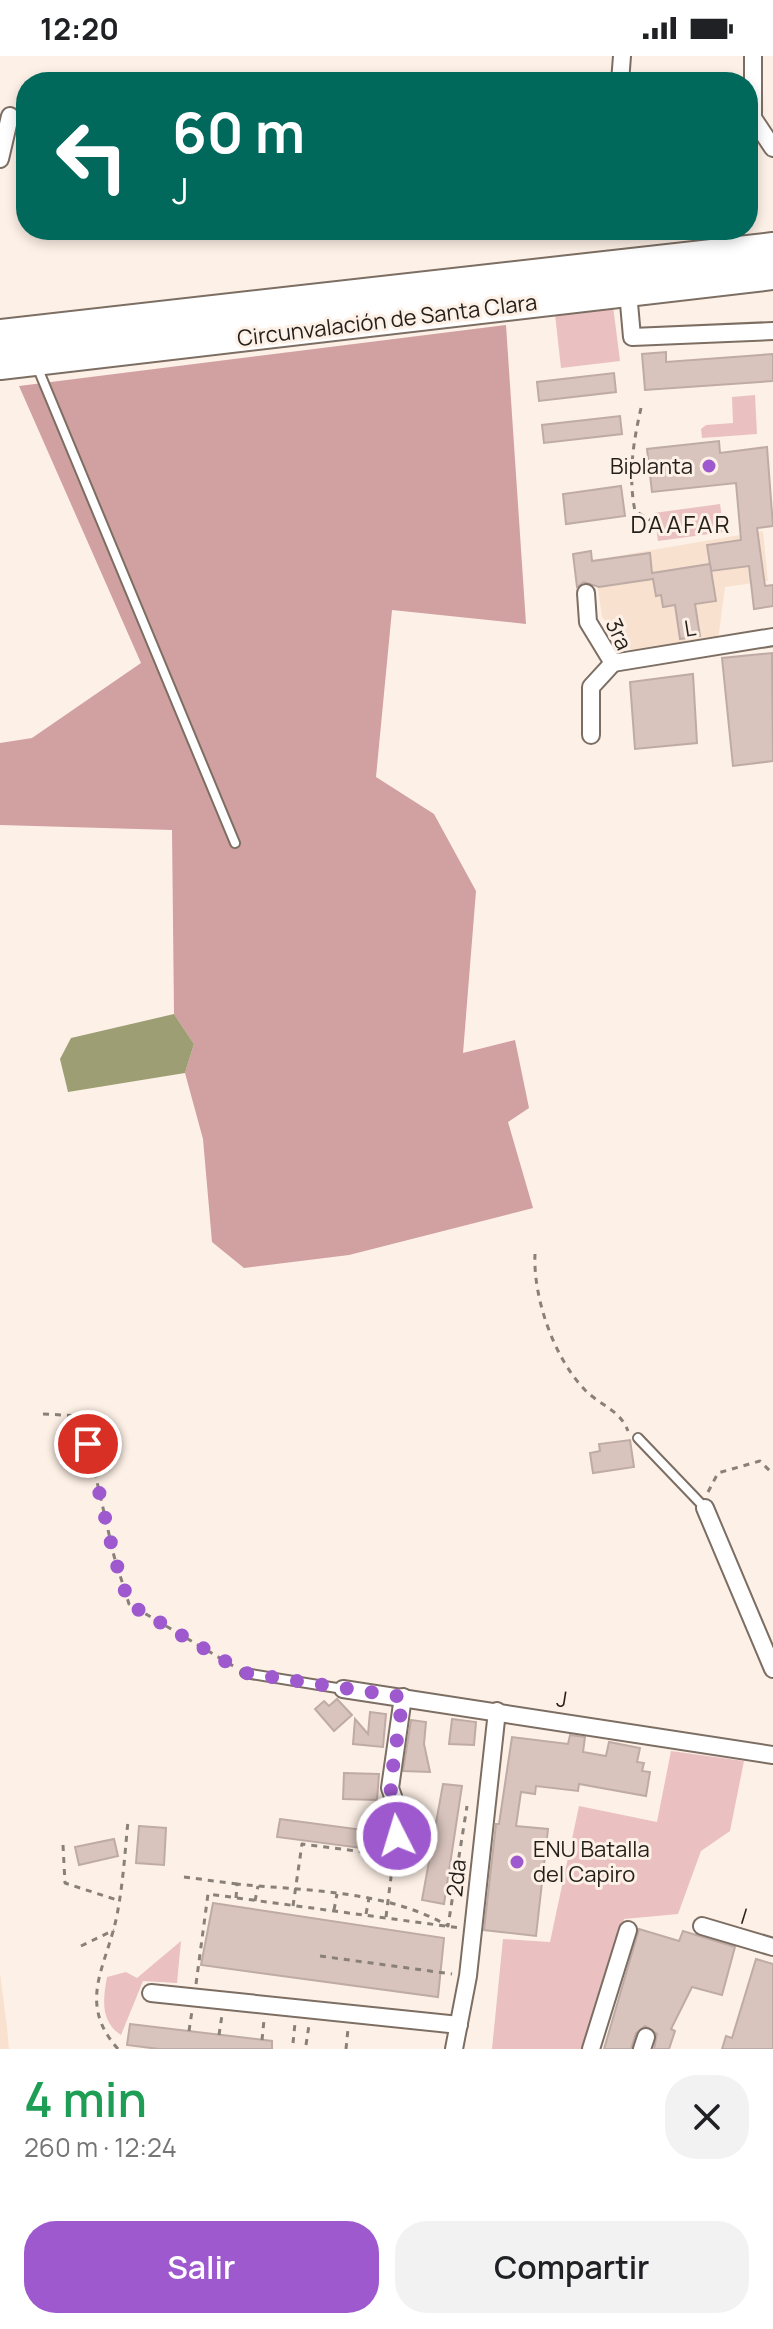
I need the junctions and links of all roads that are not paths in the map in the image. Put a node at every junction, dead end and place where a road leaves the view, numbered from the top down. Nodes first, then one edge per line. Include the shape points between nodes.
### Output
1 (10, 116) dead end
2 (758, 128) edge
3 (773, 148) edge
4 (0, 159) edge
5 (773, 248) edge
6 (773, 274) edge
7 (628, 292) junction
8 (773, 331) edge
9 (0, 335) edge
10 (35, 360) junction
11 (0, 364) edge
12 (586, 593) dead end
13 (773, 637) edge
14 (613, 663) junction
15 (591, 735) dead end
16 (235, 843) dead end
17 (638, 1438) road end
18 (705, 1508) joint
19 (773, 1669) edge
20 (245, 1673) road end
21 (343, 1689) joint
22 (403, 1697) junction
23 (497, 1711) junction
24 (773, 1755) edge
25 (394, 1856) road end
26 (702, 1926) dead end
27 (628, 1930) dead end
28 (773, 1947) edge
29 (151, 1993) dead end
30 (459, 2025) junction
31 (454, 2049) edge
32 (591, 2049) edge

1 - 4 street
2 - 3 street
5 - 9 highway, Circunvalación de Santa Clara
6 - 7 highway, Circunvalación de Santa Clara
7 - 8 street via 632,337
7 - 10 highway, Circunvalación de Santa Clara
10 - 11 highway, Circunvalación de Santa Clara
10 - 16 lane
12 - 14 street, 3ra via 588,622
13 - 14 street, L
14 - 15 street, 3ra via 591,687
17 - 18 lane
18 - 19 street
20 - 21 lane
21 - 22 street, J
22 - 23 street, J
22 - 25 street via 390,1788 400,1816
23 - 24 street, J
23 - 30 street, 2da
26 - 28 street, I
27 - 32 street
29 - 30 street
30 - 31 street, 2da

